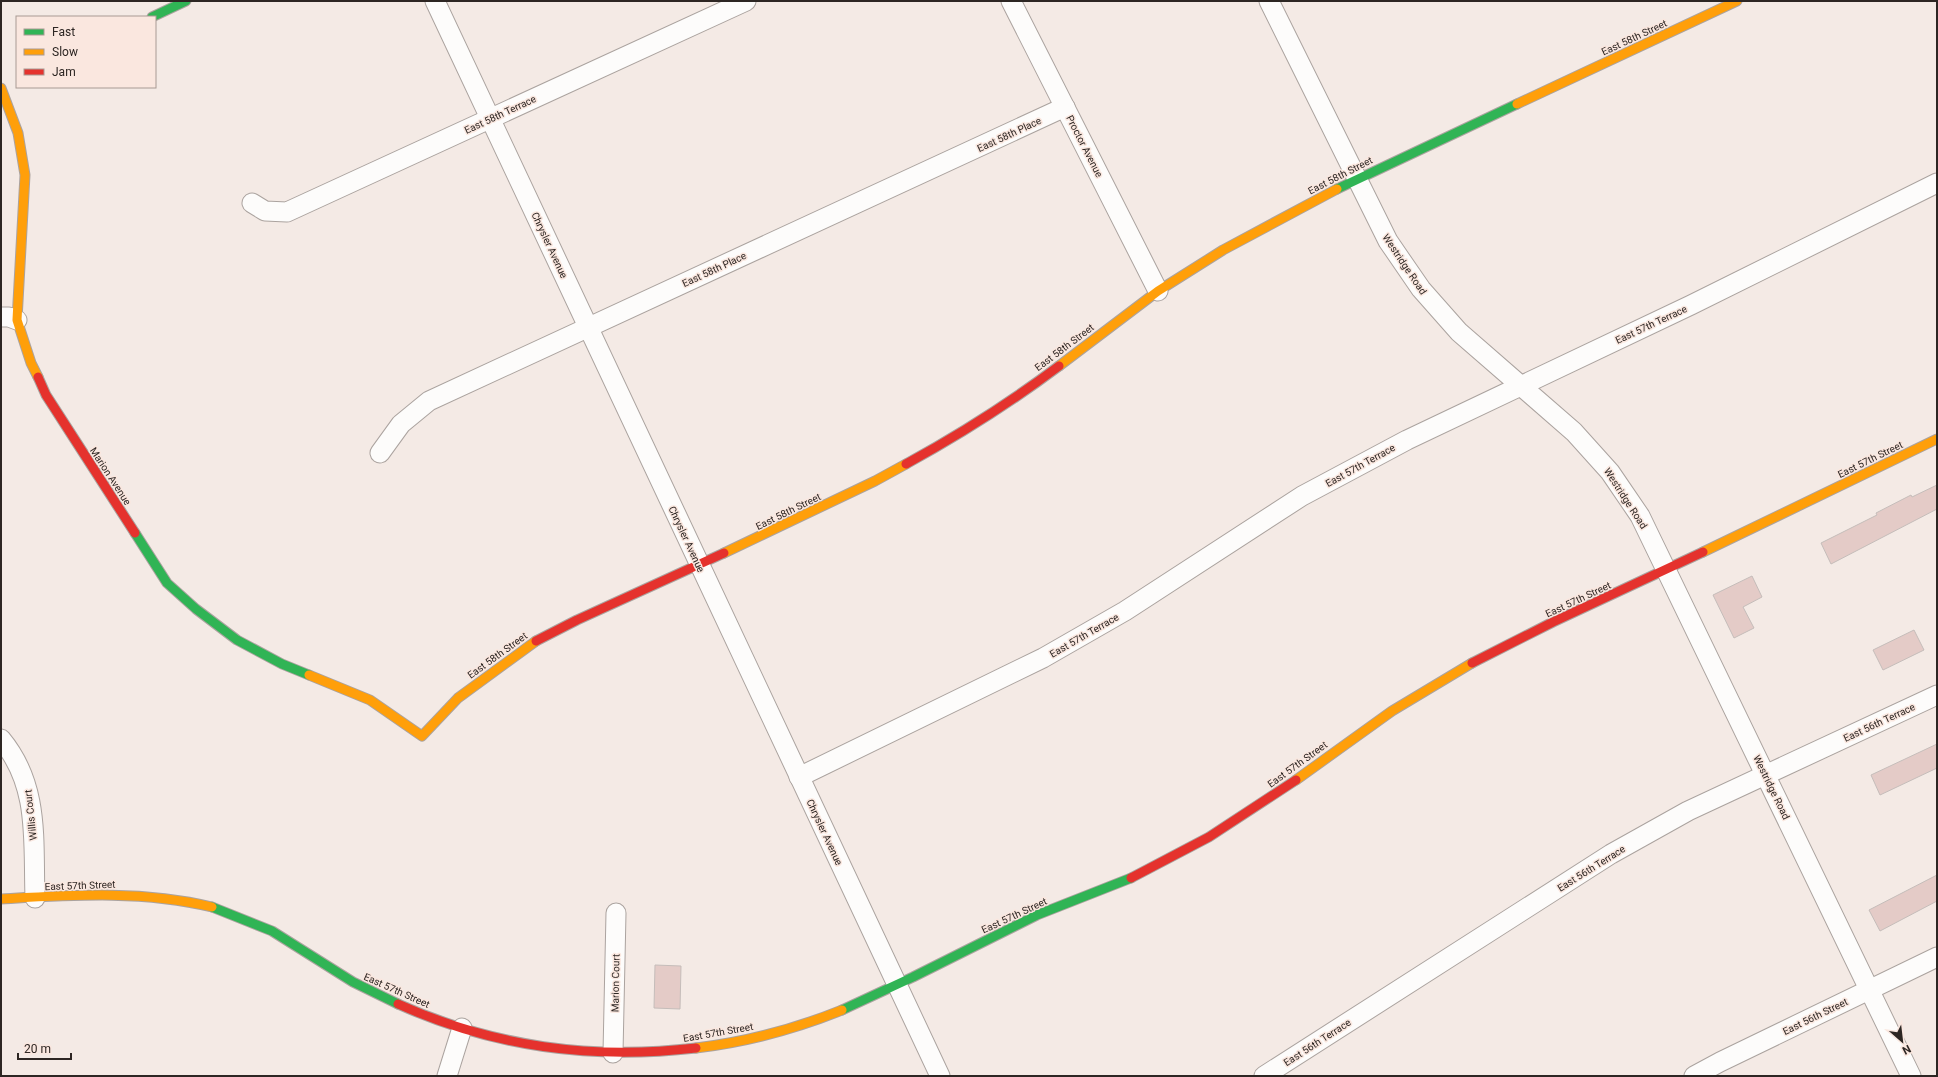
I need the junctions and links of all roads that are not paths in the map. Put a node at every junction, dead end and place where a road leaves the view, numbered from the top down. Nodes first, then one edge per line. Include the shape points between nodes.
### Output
1 (186, 1) edge
2 (435, 1) edge
3 (746, 1) edge
4 (1012, 1) edge
5 (1270, 1) edge
6 (1738, 1) edge
7 (154, 16) edge
8 (12, 82) dead end
9 (1, 88) edge
10 (1065, 107) junction
11 (491, 118) junction
12 (1356, 179) junction
13 (1937, 183) edge
14 (252, 203) dead end
15 (1158, 291) junction
16 (9, 319) edge
17 (588, 327) junction
18 (1521, 386) junction
19 (1937, 439) edge
20 (380, 453) dead end
21 (699, 565) junction
22 (1667, 570) junction
23 (1937, 695) edge
24 (422, 736) joint
25 (1, 739) edge
26 (1766, 776) junction
27 (799, 777) junction
28 (35, 898) junction
29 (1, 899) edge
30 (616, 913) dead end
31 (1937, 957) edge
32 (897, 984) junction
33 (1870, 990) junction
34 (462, 1028) junction
35 (613, 1053) junction
36 (447, 1076) edge
37 (940, 1076) edge
38 (1264, 1076) edge
39 (1694, 1076) edge
40 (1911, 1076) edge

1 - 7 street
2 - 11 street, Chrysler Avenue
3 - 11 street, East 58th Terrace
4 - 10 street, Proctor Avenue
5 - 12 street, Westridge Road
6 - 12 street, East 58th Street
8 - 9 street
9 - 16 street, Marion Avenue via 18,133 25,175
10 - 15 street, Proctor Avenue
10 - 17 street, East 58th Place
11 - 14 street, East 58th Terrace via 287,212 265,211
11 - 17 street, Chrysler Avenue
12 - 15 street, East 58th Street via 1223,250
12 - 18 street, Westridge Road via 1388,241 1421,289 1459,332
13 - 18 street, East 57th Terrace
15 - 21 street, East 58th Street via 1028,389 944,443 875,481
16 - 24 street, Marion Avenue via 46,395 168,583 196,609 237,640 282,664 370,700
17 - 20 street, East 58th Place via 429,401 401,424
17 - 21 street, Chrysler Avenue
18 - 22 street, Westridge Road via 1574,432 1610,472 1640,516
18 - 27 street, East 57th Terrace via 1407,440 1302,496 1125,611 1043,658
19 - 22 street, East 57th Street
21 - 24 street, East 58th Street via 530,644 458,698
21 - 27 street, Chrysler Avenue
22 - 26 street, Westridge Road
22 - 32 street, East 57th Street via 1513,641 1438,681 1366,727 1258,806 1194,846 1127,880 1043,912
23 - 26 street, East 56th Terrace
25 - 28 street, Willis Court via 20,766 28,789 32,814
26 - 33 street, Westridge Road
26 - 38 street, East 56th Terrace via 1688,811 1611,854
27 - 32 street, Chrysler Avenue
28 - 29 street
28 - 34 street, East 57th Street via 143,895 209,906 271,931 356,983 408,1009
30 - 35 street, Marion Court
31 - 33 street, East 56th Street
32 - 35 street, East 57th Street via 842,1010 794,1027 730,1043 672,1051
32 - 37 street, Chrysler Avenue
33 - 39 street, East 56th Street
33 - 40 street, Westridge Road
34 - 35 street, East 57th Street via 518,1042 576,1051
34 - 36 street

